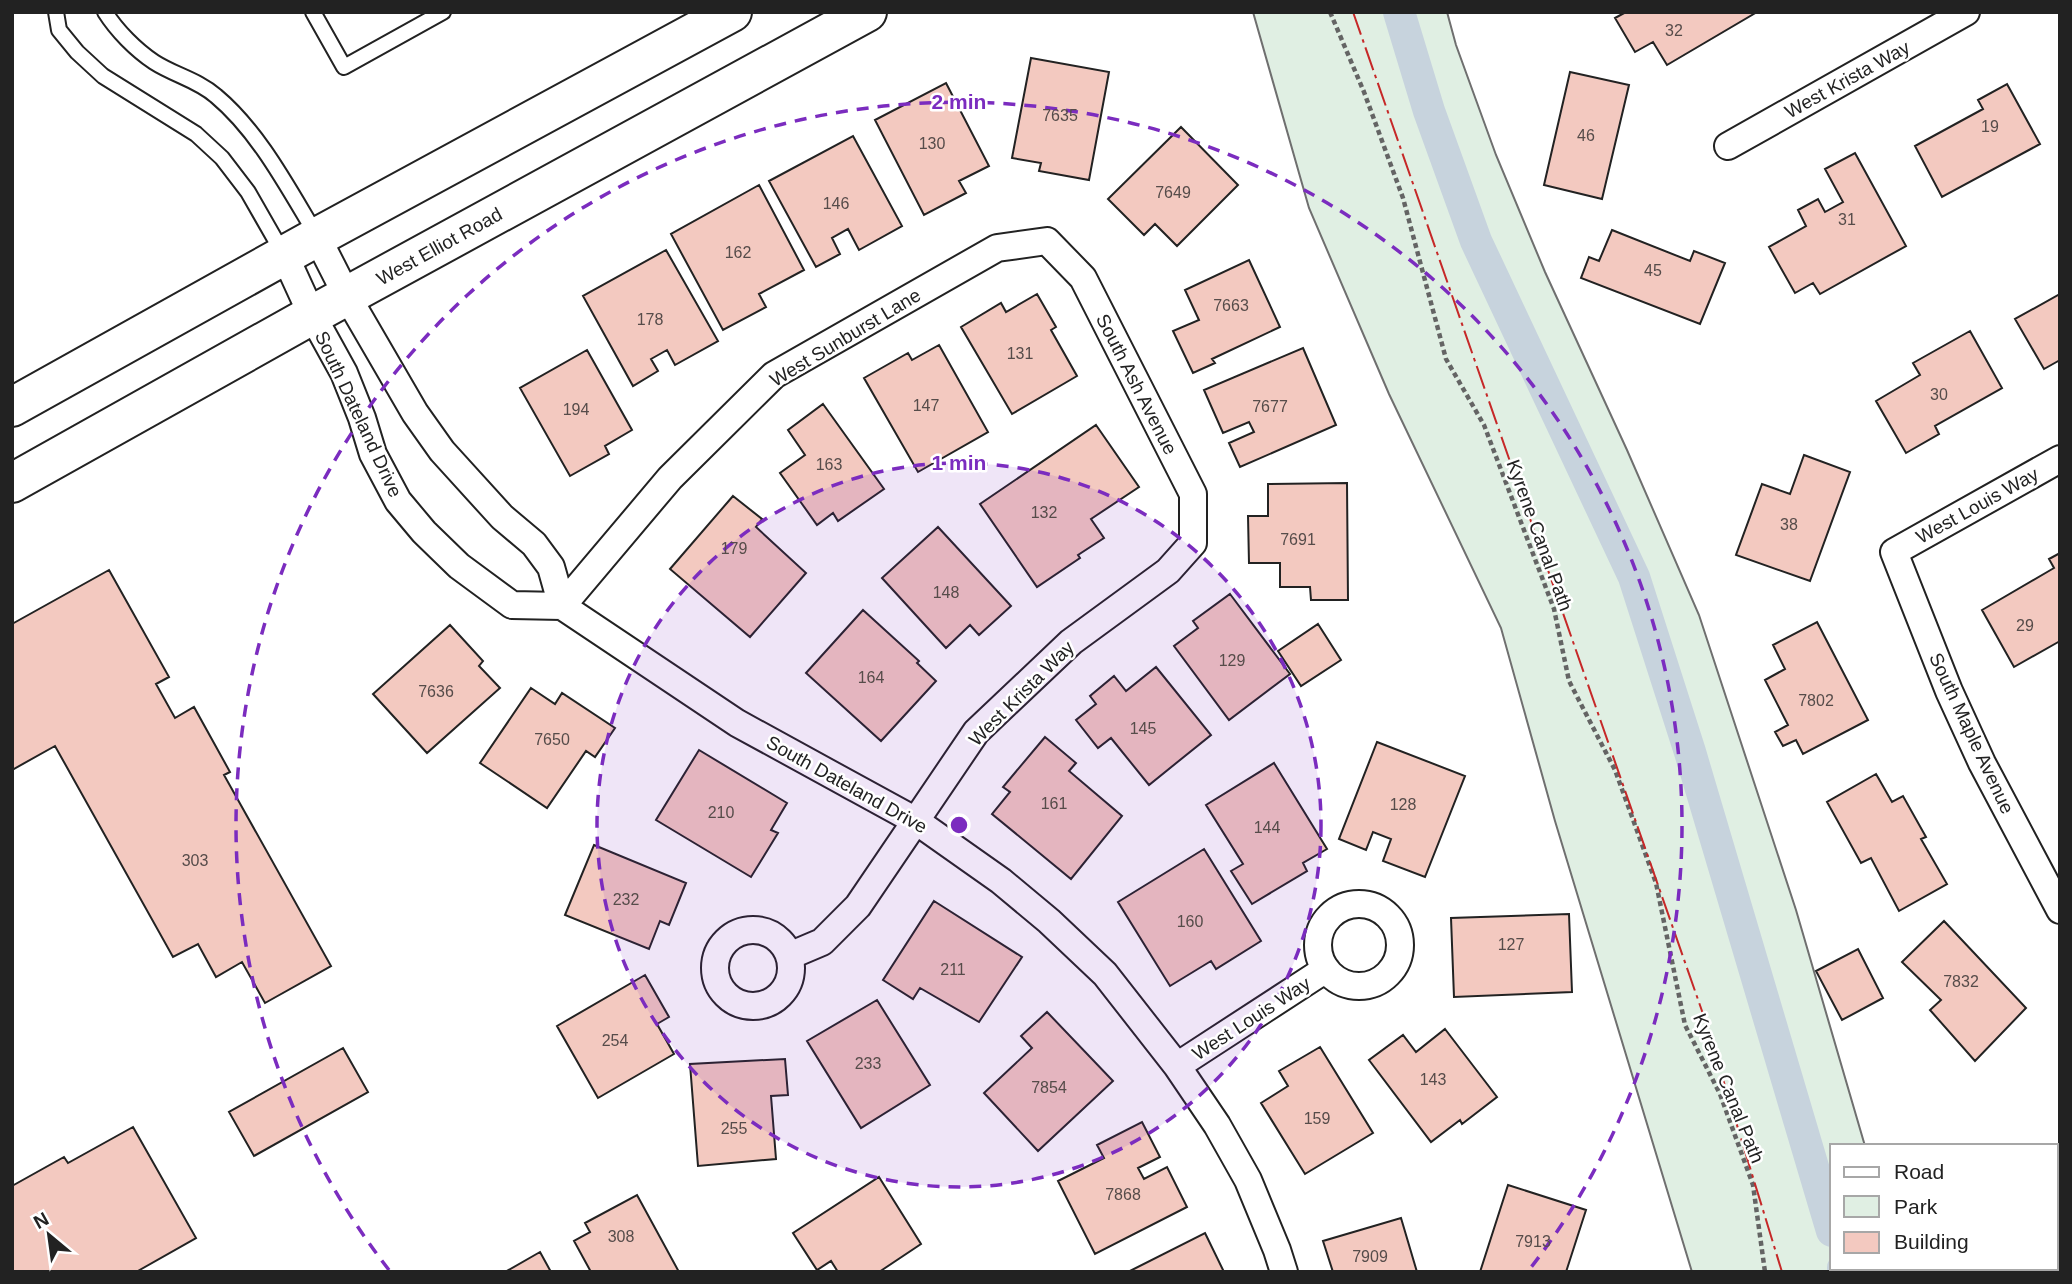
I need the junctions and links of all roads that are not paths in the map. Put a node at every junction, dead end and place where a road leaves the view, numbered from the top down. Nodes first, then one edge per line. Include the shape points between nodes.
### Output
1 (57, 12) edge
2 (105, 12) edge
3 (313, 12) edge
4 (443, 12) edge
5 (732, 12) edge
6 (867, 12) edge
7 (1966, 12) edge
8 (1728, 146) dead end
9 (317, 237) junction
10 (1047, 241) joint
11 (285, 256) junction
12 (347, 296) junction
13 (312, 315) junction
14 (12, 407) edge
15 (2060, 459) edge
16 (12, 483) edge
17 (1194, 543) joint
18 (1894, 552) joint
19 (562, 606) junction
20 (916, 821) junction
21 (2060, 910) edge
22 (789, 956) dead end
23 (1325, 970) dead end
24 (1177, 1066) junction
25 (1284, 1272) edge

1 - 11 lane via 59,30 103,76 196,134 222,158
2 - 9 lane via 114,27 154,62 215,95 273,165
3 - 4 lane via 344,67
5 - 9 main road
6 - 12 main road, West Elliot Road
7 - 8 street, West Krista Way
9 - 11 main road
9 - 12 street
10 - 17 street, South Ash Avenue via 1083,278 1193,494
10 - 19 street, West Sunburst Lane via 997,248 774,375 670,478
11 - 13 street, South Dateland Drive
11 - 14 main road
12 - 13 main road, West Elliot Road
12 - 19 street via 442,451 551,567
13 - 16 main road, West Elliot Road
13 - 19 street, South Dateland Drive via 344,373 373,454 398,501 424,532 459,566 512,604
15 - 18 street, West Louis Way
17 - 20 street, West Krista Way via 1168,571 1071,642 976,732
18 - 21 street, South Maple Avenue via 1949,691
19 - 20 street, South Dateland Drive via 737,723
20 - 22 street, West Krista Way via 858,906 822,942
20 - 24 street, South Dateland Drive via 1049,921 1105,974
23 - 24 street, West Louis Way
24 - 25 street, South Dateland Drive via 1248,1180

